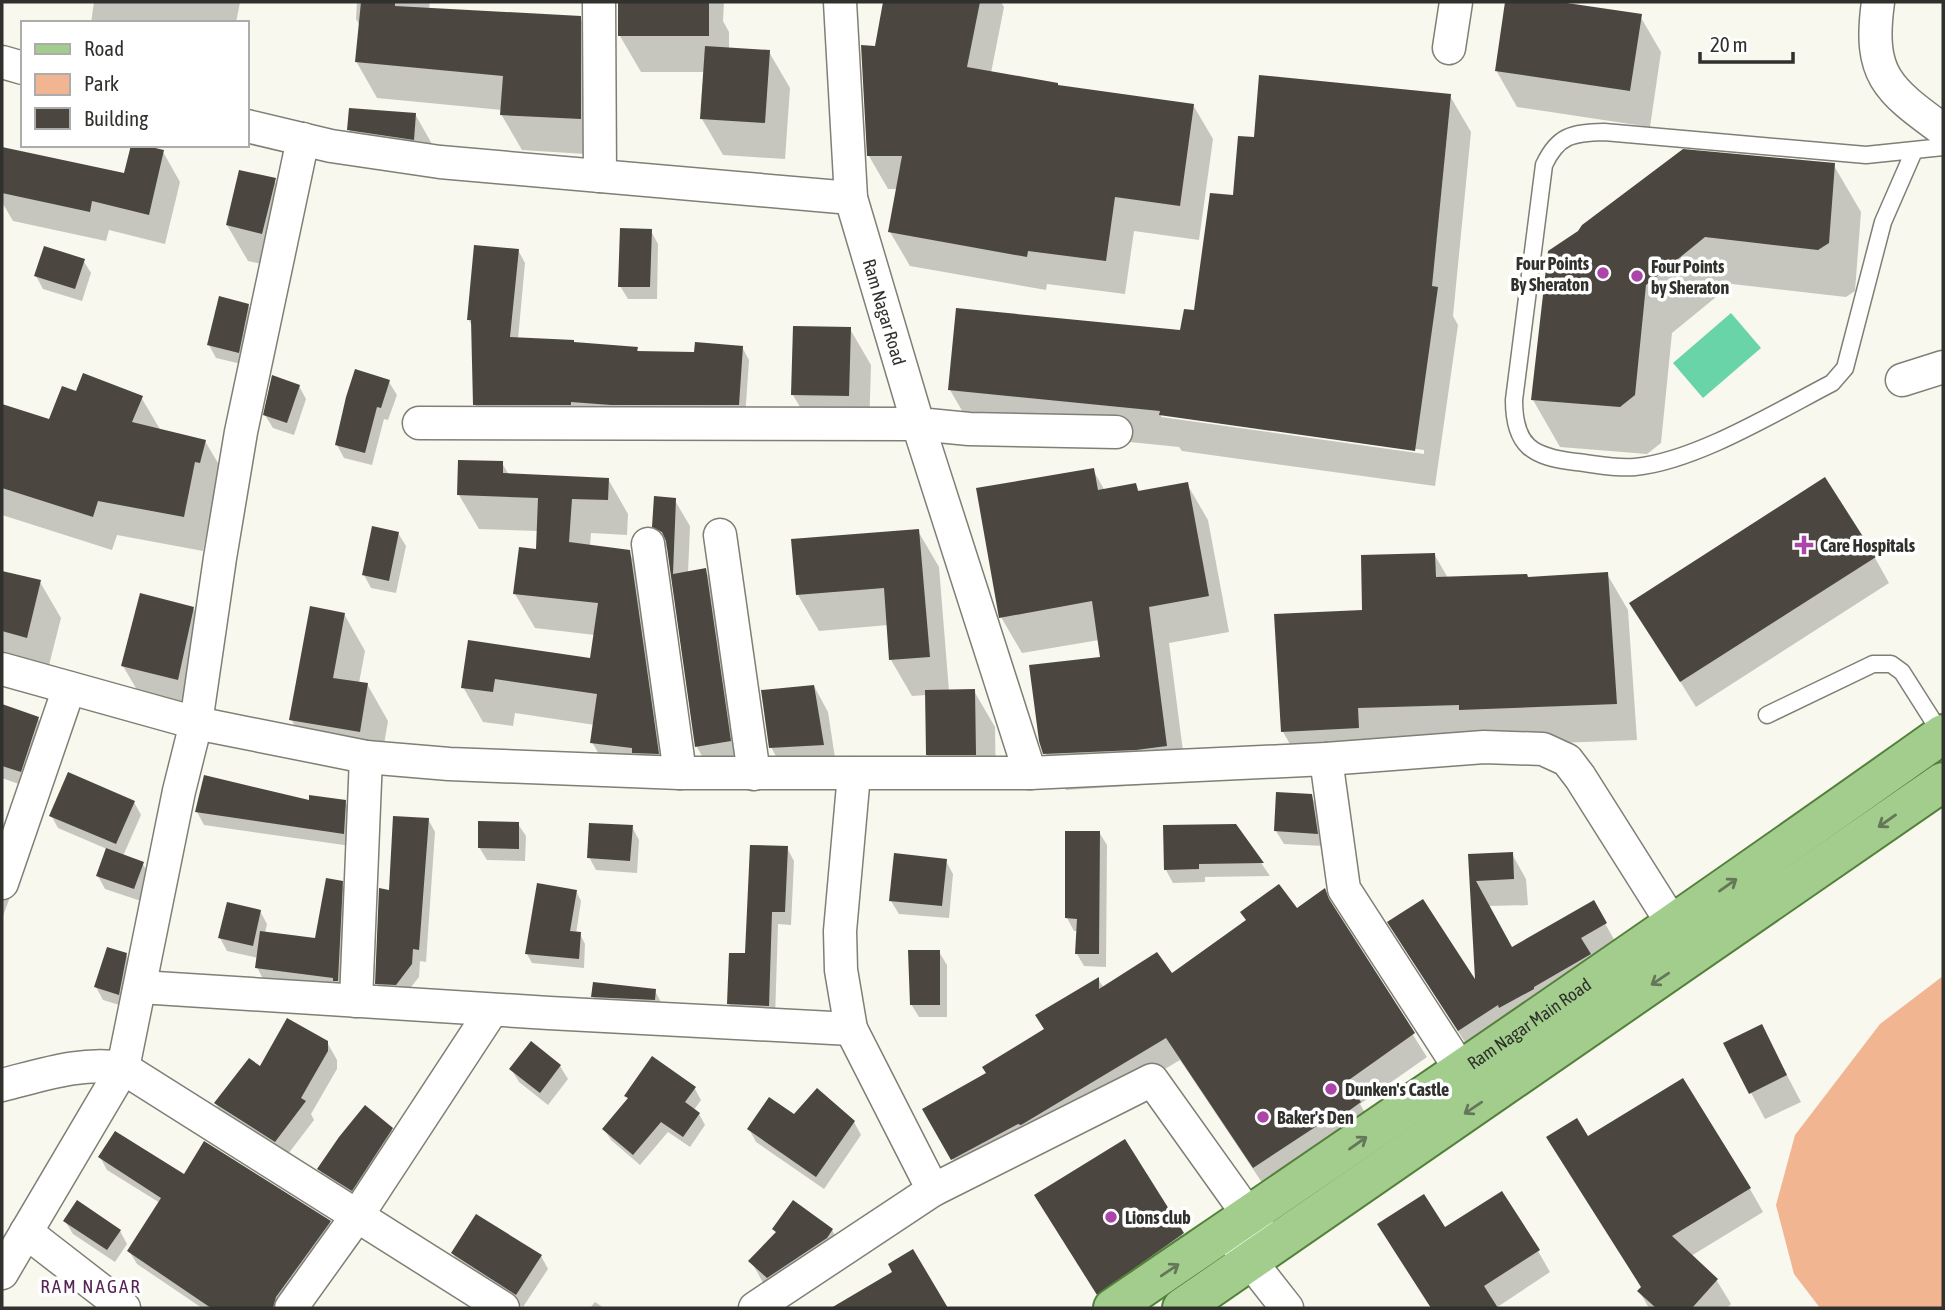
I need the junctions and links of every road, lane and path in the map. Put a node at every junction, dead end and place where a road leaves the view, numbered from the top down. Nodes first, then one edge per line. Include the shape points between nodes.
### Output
1 (599, 2) edge
2 (840, 2) edge
3 (1456, 2) edge
4 (1878, 2) edge
5 (1449, 48) dead end
6 (2, 62) edge
7 (21, 67) edge
8 (248, 126) edge
9 (1943, 130) edge
10 (303, 139) junction
11 (1943, 147) edge
12 (1914, 151) junction
13 (600, 176) junction
14 (851, 198) junction
15 (1943, 367) edge
16 (1902, 380) dead end
17 (419, 423) dead end
18 (918, 424) junction
19 (1116, 432) dead end
20 (720, 535) dead end
21 (648, 544) dead end
22 (2, 669) edge
23 (69, 688) junction
24 (1767, 715) dead end
25 (196, 723) junction
26 (1942, 734) edge
27 (366, 757) junction
28 (1326, 759) junction
29 (680, 773) junction
30 (1030, 773) junction
31 (754, 774) junction
32 (854, 774) junction
33 (1943, 782) edge
34 (2, 883) edge
35 (1672, 924) junction
36 (1694, 956) junction
37 (140, 987) junction
38 (355, 1002) junction
39 (492, 1010) junction
40 (851, 1029) junction
41 (123, 1068) junction
42 (1461, 1070) junction
43 (2, 1085) edge
44 (933, 1190) junction
45 (356, 1216) junction
46 (1237, 1222) junction
47 (26, 1232) junction
48 (1261, 1254) junction
49 (2, 1273) edge
50 (124, 1308) edge
51 (291, 1308) edge
52 (503, 1308) edge
53 (755, 1308) edge
54 (1113, 1308) edge
55 (1182, 1308) edge
56 (1287, 1308) edge

1 - 13 street
2 - 14 street, Ram Nagar Road
3 - 5 street
4 - 9 street via 1874,33 1880,70 1905,103
6 - 7 street
8 - 10 street
10 - 13 street via 440,162
10 - 25 street via 241,432
11 - 12 lane
12 - 12 lane via 1883,222 1845,368 1832,383 1721,440 1632,468 1560,460 1537,452 1520,439 1514,400 1544,165 1562,139 1604,132 1866,155
13 - 14 street
14 - 18 street, Ram Nagar Road
15 - 16 street
17 - 18 street
18 - 19 street
18 - 30 street, Ram Nagar Road
20 - 31 street
21 - 29 street
22 - 23 street
23 - 25 street
23 - 34 street
24 - 26 lane via 1873,664 1891,664 1902,672
25 - 27 street
25 - 37 street
35 -> 26 main road, Ram Nagar Main Road
27 - 29 street
27 - 38 street
28 - 30 street
28 - 35 street via 1484,747 1543,749 1567,760
28 - 42 street via 1344,889
29 - 31 street
30 - 32 street
31 - 32 street
32 - 40 street via 840,930
33 -> 36 main road
35 - 36 street
35 - 42 main road, Ram Nagar Main Road
36 -> 48 main road
37 - 38 street
37 - 41 street
38 - 39 street
39 - 40 street
39 - 45 street
40 - 44 street
41 - 43 street via 83,1066
41 - 45 street
41 - 47 street
46 -> 42 main road, Ram Nagar Main Road
44 - 46 street via 1152,1080
44 - 53 street
45 - 51 street
45 - 52 street
46 - 48 street
54 -> 46 main road, Ram Nagar Main Road
47 - 49 street
47 - 50 street
48 - 55 main road
48 - 56 street

